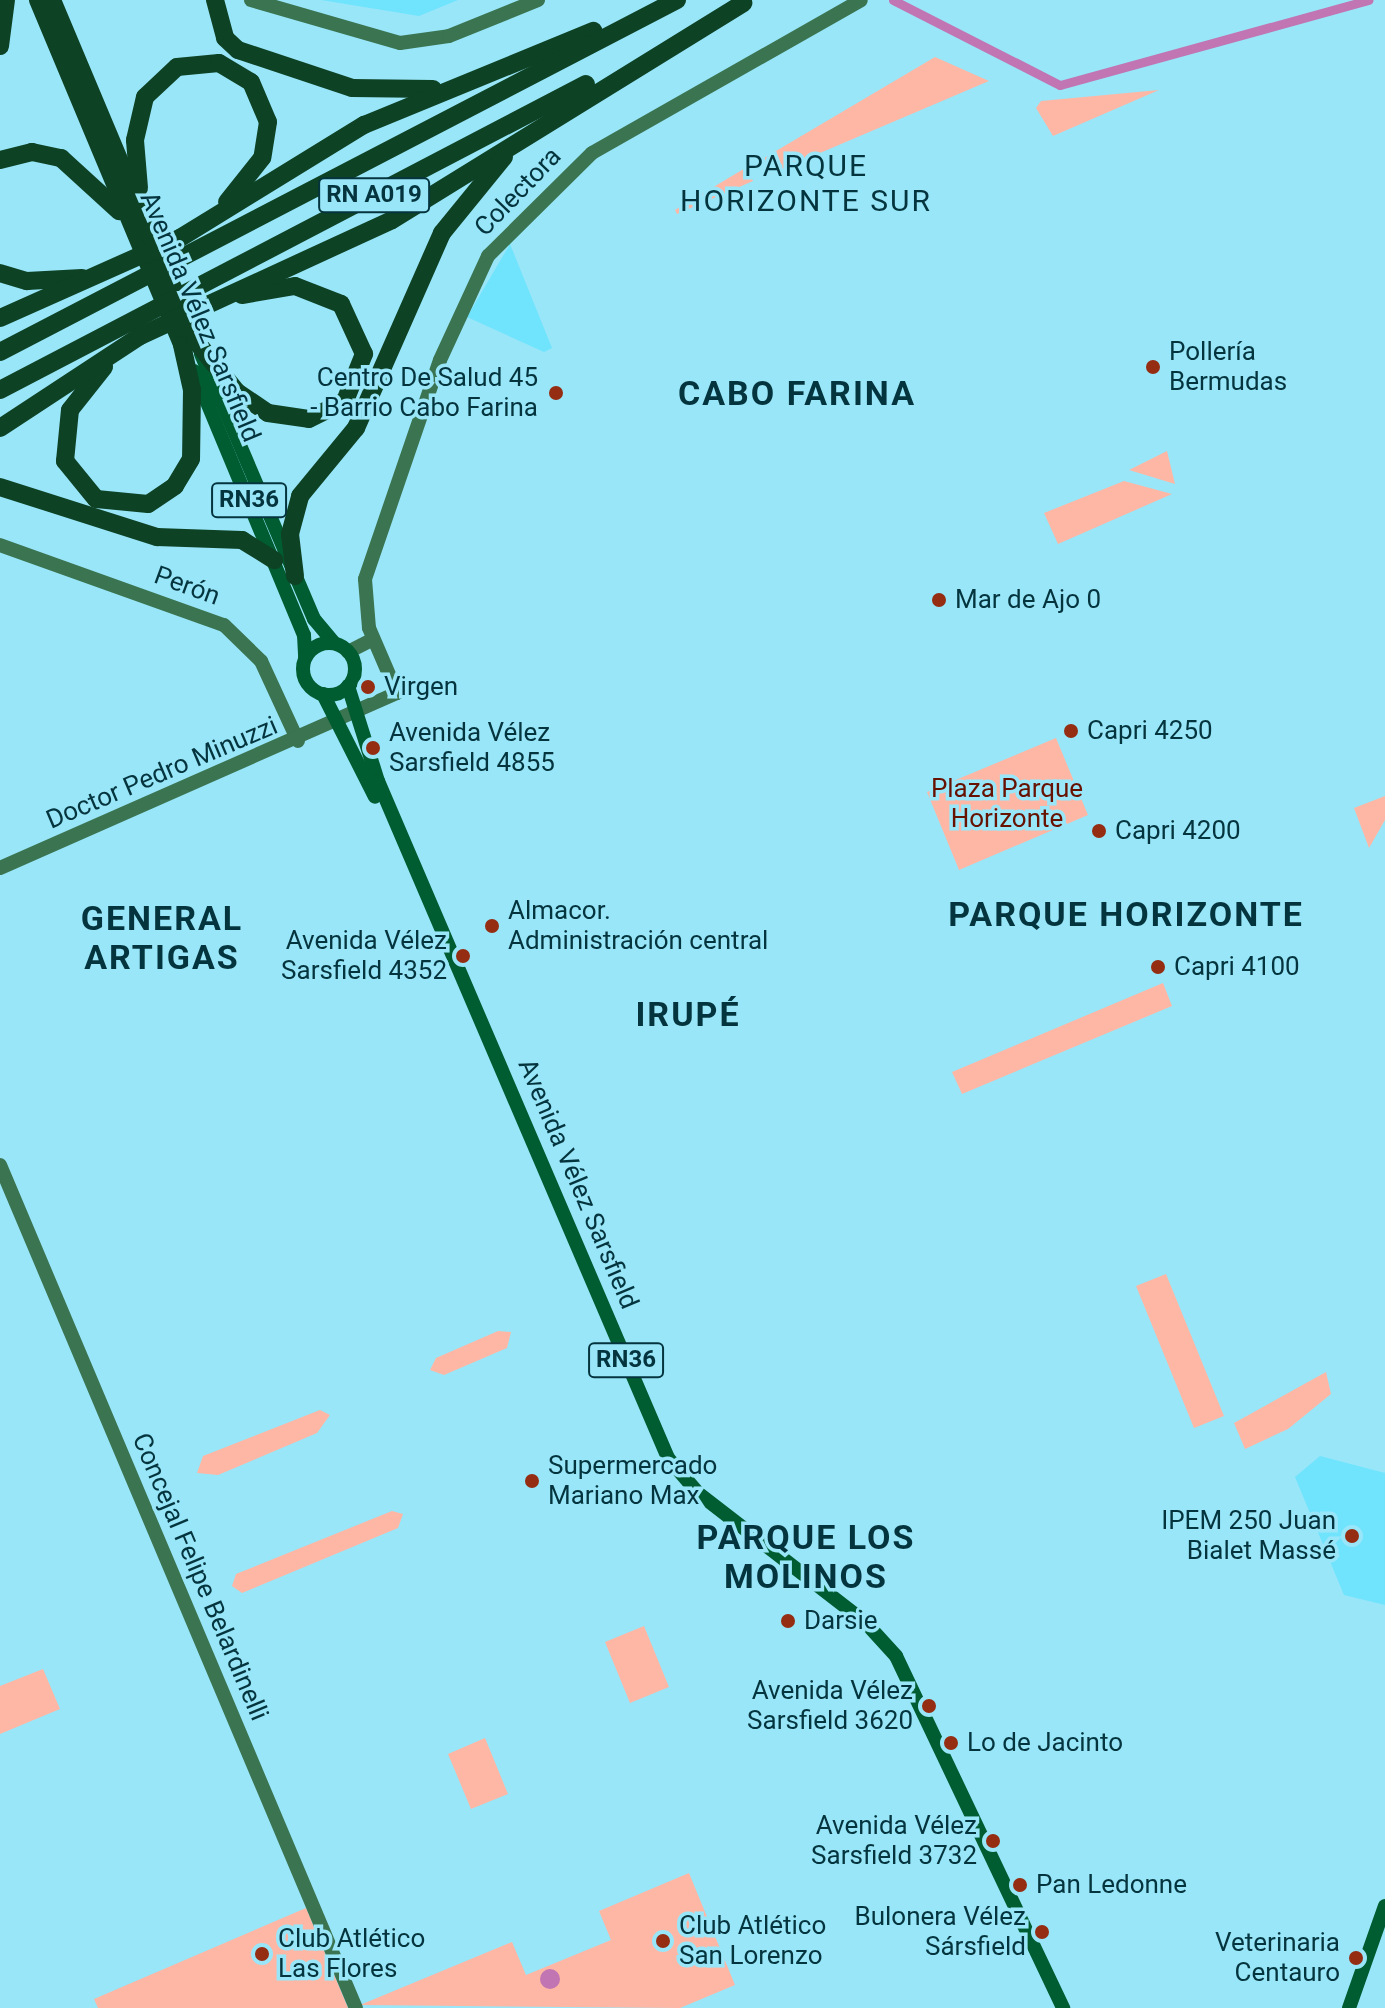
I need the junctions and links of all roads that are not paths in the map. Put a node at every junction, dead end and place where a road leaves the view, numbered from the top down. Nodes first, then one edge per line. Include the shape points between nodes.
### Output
1 (6, 0) edge
2 (38, 0) edge
3 (52, 0) edge
4 (215, 0) edge
5 (251, 0) edge
6 (538, 0) edge
7 (676, 0) edge
8 (861, 0) edge
9 (745, 2) edge
10 (0, 46) edge
11 (472, 82) junction
12 (546, 122) junction
13 (0, 160) edge
14 (141, 229) junction
15 (151, 253) junction
16 (0, 273) edge
17 (178, 316) junction
18 (0, 318) edge
19 (189, 342) junction
20 (0, 352) edge
21 (0, 390) edge
22 (0, 428) edge
23 (0, 487) edge
24 (0, 545) edge
25 (274, 560) junction
26 (295, 576) junction
27 (373, 639) junction
28 (334, 643) junction
29 (348, 652) junction
30 (305, 657) junction
31 (348, 686) junction
32 (397, 693) joint
33 (323, 694) junction
34 (347, 716) junction
35 (298, 741) junction
36 (0, 868) edge
37 (0, 1165) edge
38 (1385, 1906) edge
39 (1385, 1937) edge
40 (356, 2008) edge
41 (1054, 2008) edge
42 (1063, 2008) edge
43 (1349, 2008) edge
44 (1357, 2008) edge

1 - 10 highway
2 - 14 highway, Avenida Vélez Sarsfield / RN36
3 - 14 highway, Avenida Vélez Sarsfield / RN36
4 - 11 highway via 225,38 238,50 331,84 389,92
5 - 6 main road via 400,43 449,36
7 - 11 highway
7 - 20 highway, RN A019
8 - 27 main road, Colectora via 592,153 498,243 462,305 368,565 363,601
9 - 12 highway
9 - 21 highway, RN A019
11 - 15 highway via 352,131
12 - 17 highway via 369,234
12 - 26 highway via 472,191 429,254 356,428 300,496 290,534
13 - 14 highway via 32,152 61,158 98,185
14 - 15 highway via 134,153 145,97 167,72 187,63 236,71 264,105 262,158 233,197
14 - 19 highway, Avenida Vélez Sarsfield / RN36
15 - 16 highway via 67,281
15 - 18 highway
17 - 19 highway via 264,289 308,288 348,311 364,354 358,381 337,408 288,419 237,392
17 - 19 highway via 100,371 70,410 65,461 96,499 137,506 182,479 195,429
17 - 22 highway
19 - 25 main road, Avenida Vélez Sarsfield / RN36
19 - 26 main road, Avenida Vélez Sarsfield / RN36
23 - 25 highway via 144,534 242,540
24 - 35 main road, Perón via 224,625 261,661
25 - 30 main road, Avenida Vélez Sarsfield / RN36 via 304,635
26 - 28 main road, Avenida Vélez Sarsfield / RN36
27 - 29 main road
27 - 32 main road, Colectora
28 - 29 main road, RN36
28 - 30 main road
29 - 31 main road, RN36 via 355,667
30 - 33 main road, RN36 via 304,677
31 - 33 main road
31 - 34 main road, Avenida Vélez Sarsfield / RN36
32 - 34 main road, Doctor Pedro Minuzzi
33 - 34 main road, Avenida Vélez Sarsfield / RN36
34 - 35 main road, Doctor Pedro Minuzzi
34 - 41 main road, Avenida Vélez Sarsfield / RN36 via 660,1460 692,1498 884,1654
34 - 42 main road, Avenida Vélez Sarsfield / RN36 via 668,1458 698,1493 865,1622 896,1656
35 - 36 main road, Doctor Pedro Minuzzi
37 - 40 main road, Concejal Felipe Belardinelli
38 - 43 main road
39 - 44 main road

